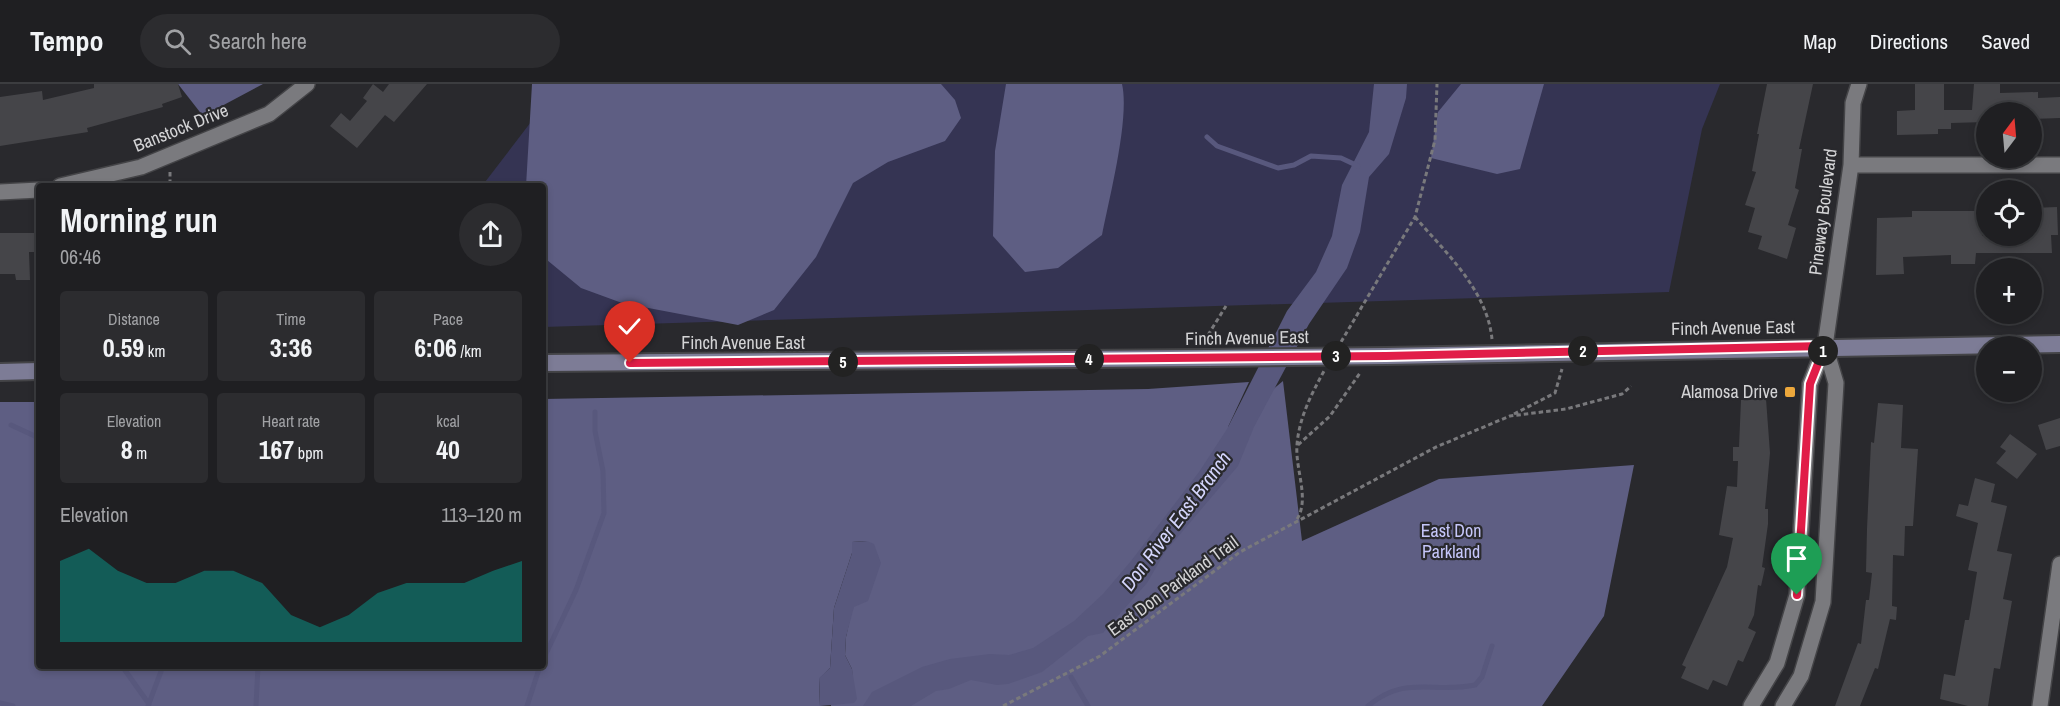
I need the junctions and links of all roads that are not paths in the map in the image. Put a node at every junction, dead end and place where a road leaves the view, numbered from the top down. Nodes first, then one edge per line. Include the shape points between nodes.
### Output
1 (307, 84) edge
2 (1859, 84) edge
3 (1851, 165) junction
4 (2060, 165) edge
5 (71, 183) edge
6 (36, 190) edge
7 (0, 192) edge
8 (2060, 344) edge
9 (1825, 346) junction
10 (546, 363) edge
11 (36, 371) edge
12 (0, 372) edge
13 (2060, 564) edge
14 (1751, 706) edge
15 (1783, 706) edge
16 (2040, 706) edge

1 - 5 street, Banstock Drive via 269,114 151,162
2 - 3 street, Pineway Boulevard via 1853,103
3 - 4 street
3 - 9 street, Pineway Boulevard
6 - 7 street
8 - 9 main road, Finch Avenue East
9 - 10 main road, Finch Avenue East, bridge via 1386,356
9 - 14 street via 1810,384 1797,595 1777,663
9 - 15 street via 1836,383 1823,602 1801,676
11 - 12 main road
13 - 16 street

